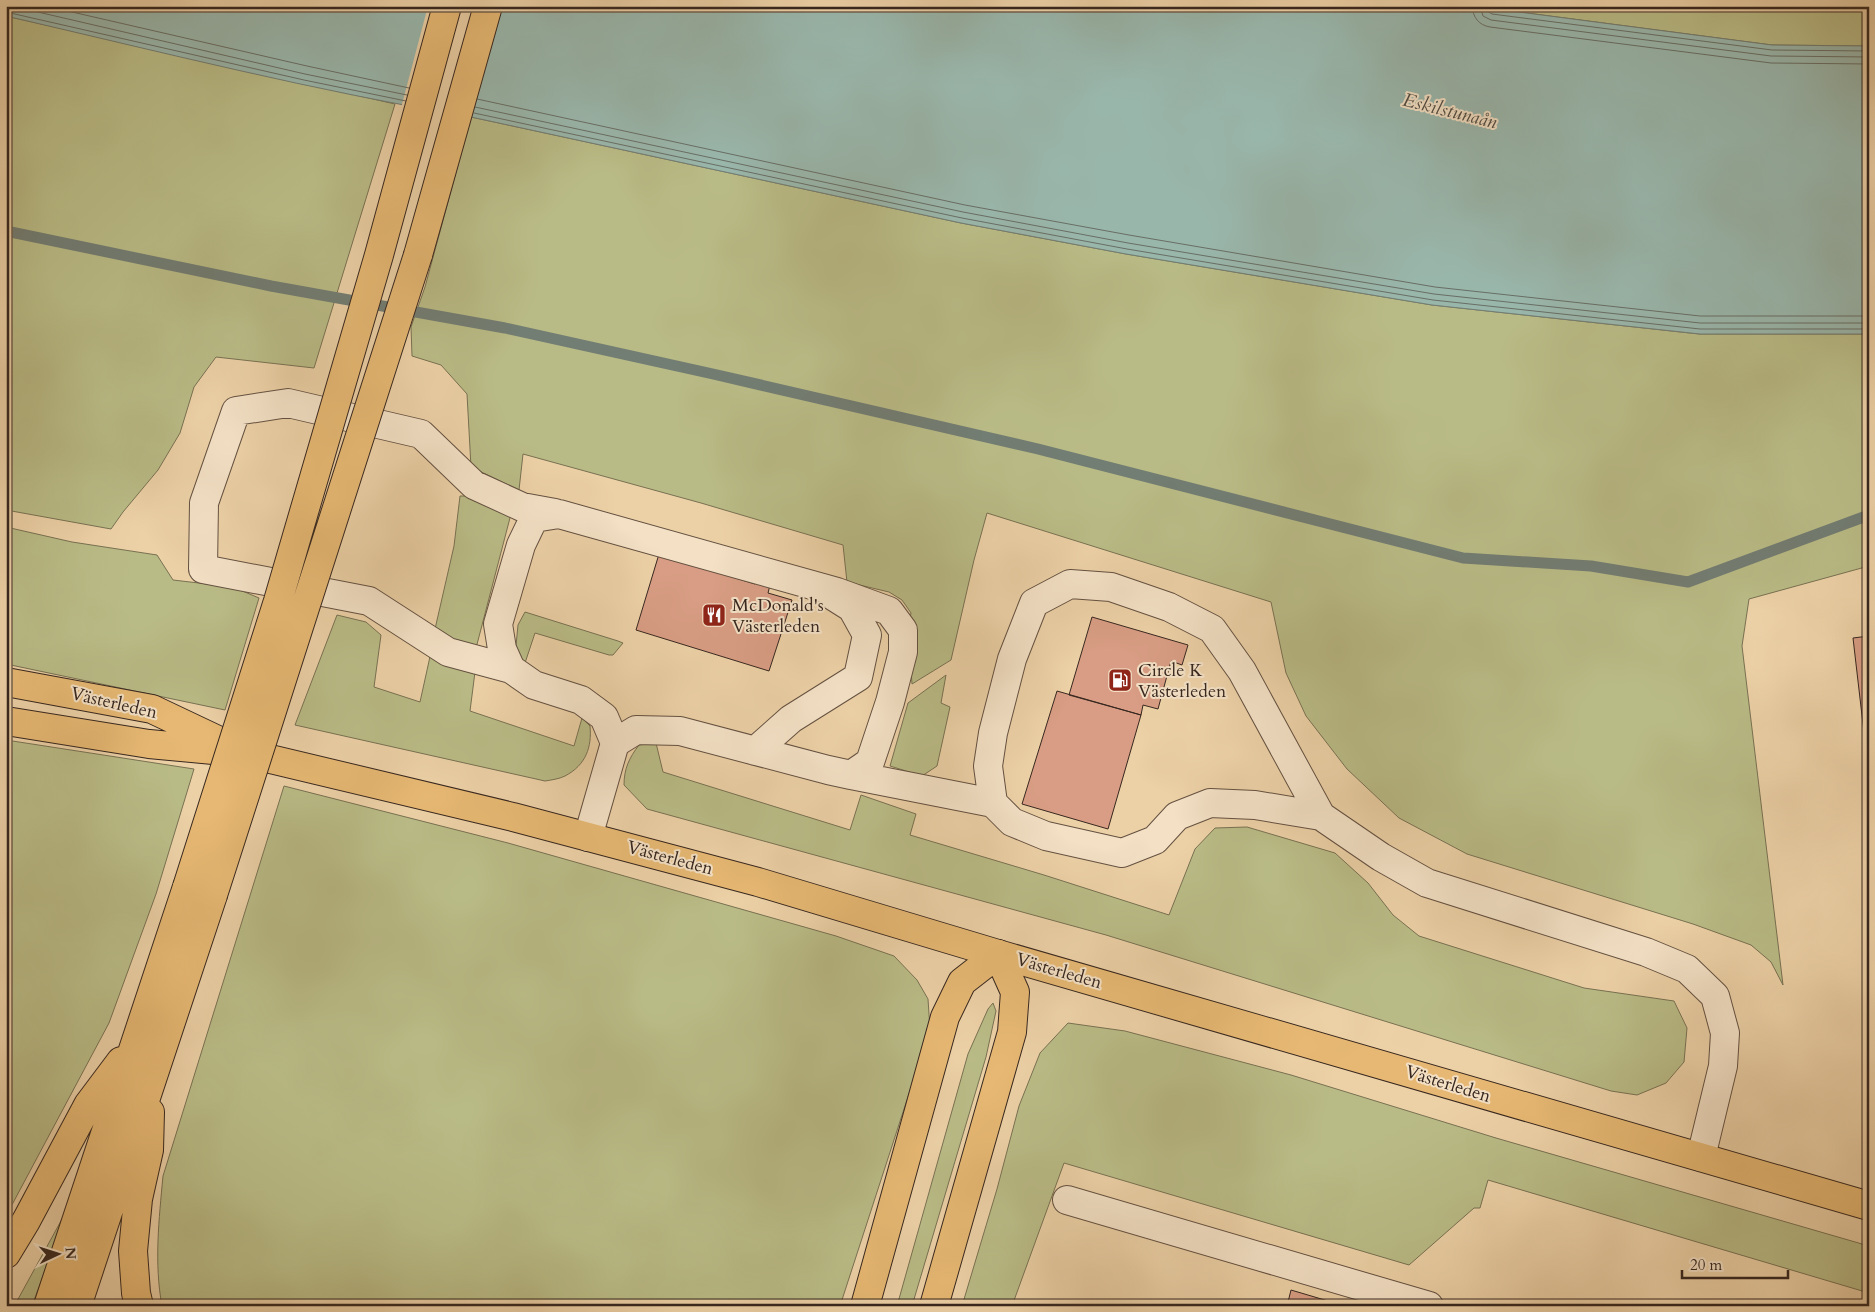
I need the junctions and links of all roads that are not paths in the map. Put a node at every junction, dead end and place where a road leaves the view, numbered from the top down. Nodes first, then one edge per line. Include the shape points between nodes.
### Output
1 (447, 6) edge
2 (488, 6) edge
3 (559, 514) junction
4 (821, 588) junction
5 (512, 669) junction
6 (6, 682) edge
7 (6, 721) edge
8 (615, 743) junction
9 (755, 751) junction
10 (245, 753) junction
11 (852, 775) junction
12 (993, 803) junction
13 (1321, 816) junction
14 (588, 837) junction
15 (998, 954) junction
16 (134, 1044) junction
17 (151, 1080) junction
18 (1701, 1157) junction
19 (1067, 1200) dead end
20 (1869, 1206) edge
21 (6, 1254) edge
22 (48, 1306) edge
23 (77, 1306) edge
24 (140, 1306) edge
25 (865, 1306) edge
26 (934, 1306) edge
27 (1429, 1306) edge

1 - 16 main road, bridge via 280,592
2 - 17 main road, bridge via 418,255
3 - 4 lane
3 - 5 lane via 534,518 507,586 498,624 502,649
3 - 5 lane via 522,508 474,485 421,434 288,403 236,411 204,503 203,569 369,601 448,652
4 - 9 lane via 852,608 867,635 858,677 791,719
4 - 11 lane via 889,610 903,630 903,652 895,685 870,762
5 - 8 lane via 534,685 582,700 604,717
6 - 10 main road, Västerleden via 152,709
7 - 10 main road, Västerleden via 149,744
8 - 9 lane via 636,730 680,731
8 - 14 lane
9 - 11 lane
10 - 14 main road, Västerleden
11 - 12 lane
12 - 13 lane via 1012,822 1046,836 1122,853 1155,840 1177,816 1210,803 1255,805
12 - 13 lane via 988,766 992,733 1012,659 1034,603 1070,584 1111,587 1169,607 1212,629 1242,671
13 - 18 lane via 1427,883 1646,952 1687,969 1715,996 1724,1033 1723,1066
14 - 15 main road, Västerleden via 758,882
15 - 18 main road, Västerleden
15 - 25 main road via 962,982 944,1017
15 - 26 main road via 1015,992 1012,1032
16 - 21 main road via 88,1105
16 - 22 main road
17 - 23 main road
17 - 24 main road via 149,1150 138,1199 133,1251
18 - 20 main road, Västerleden
19 - 27 lane

